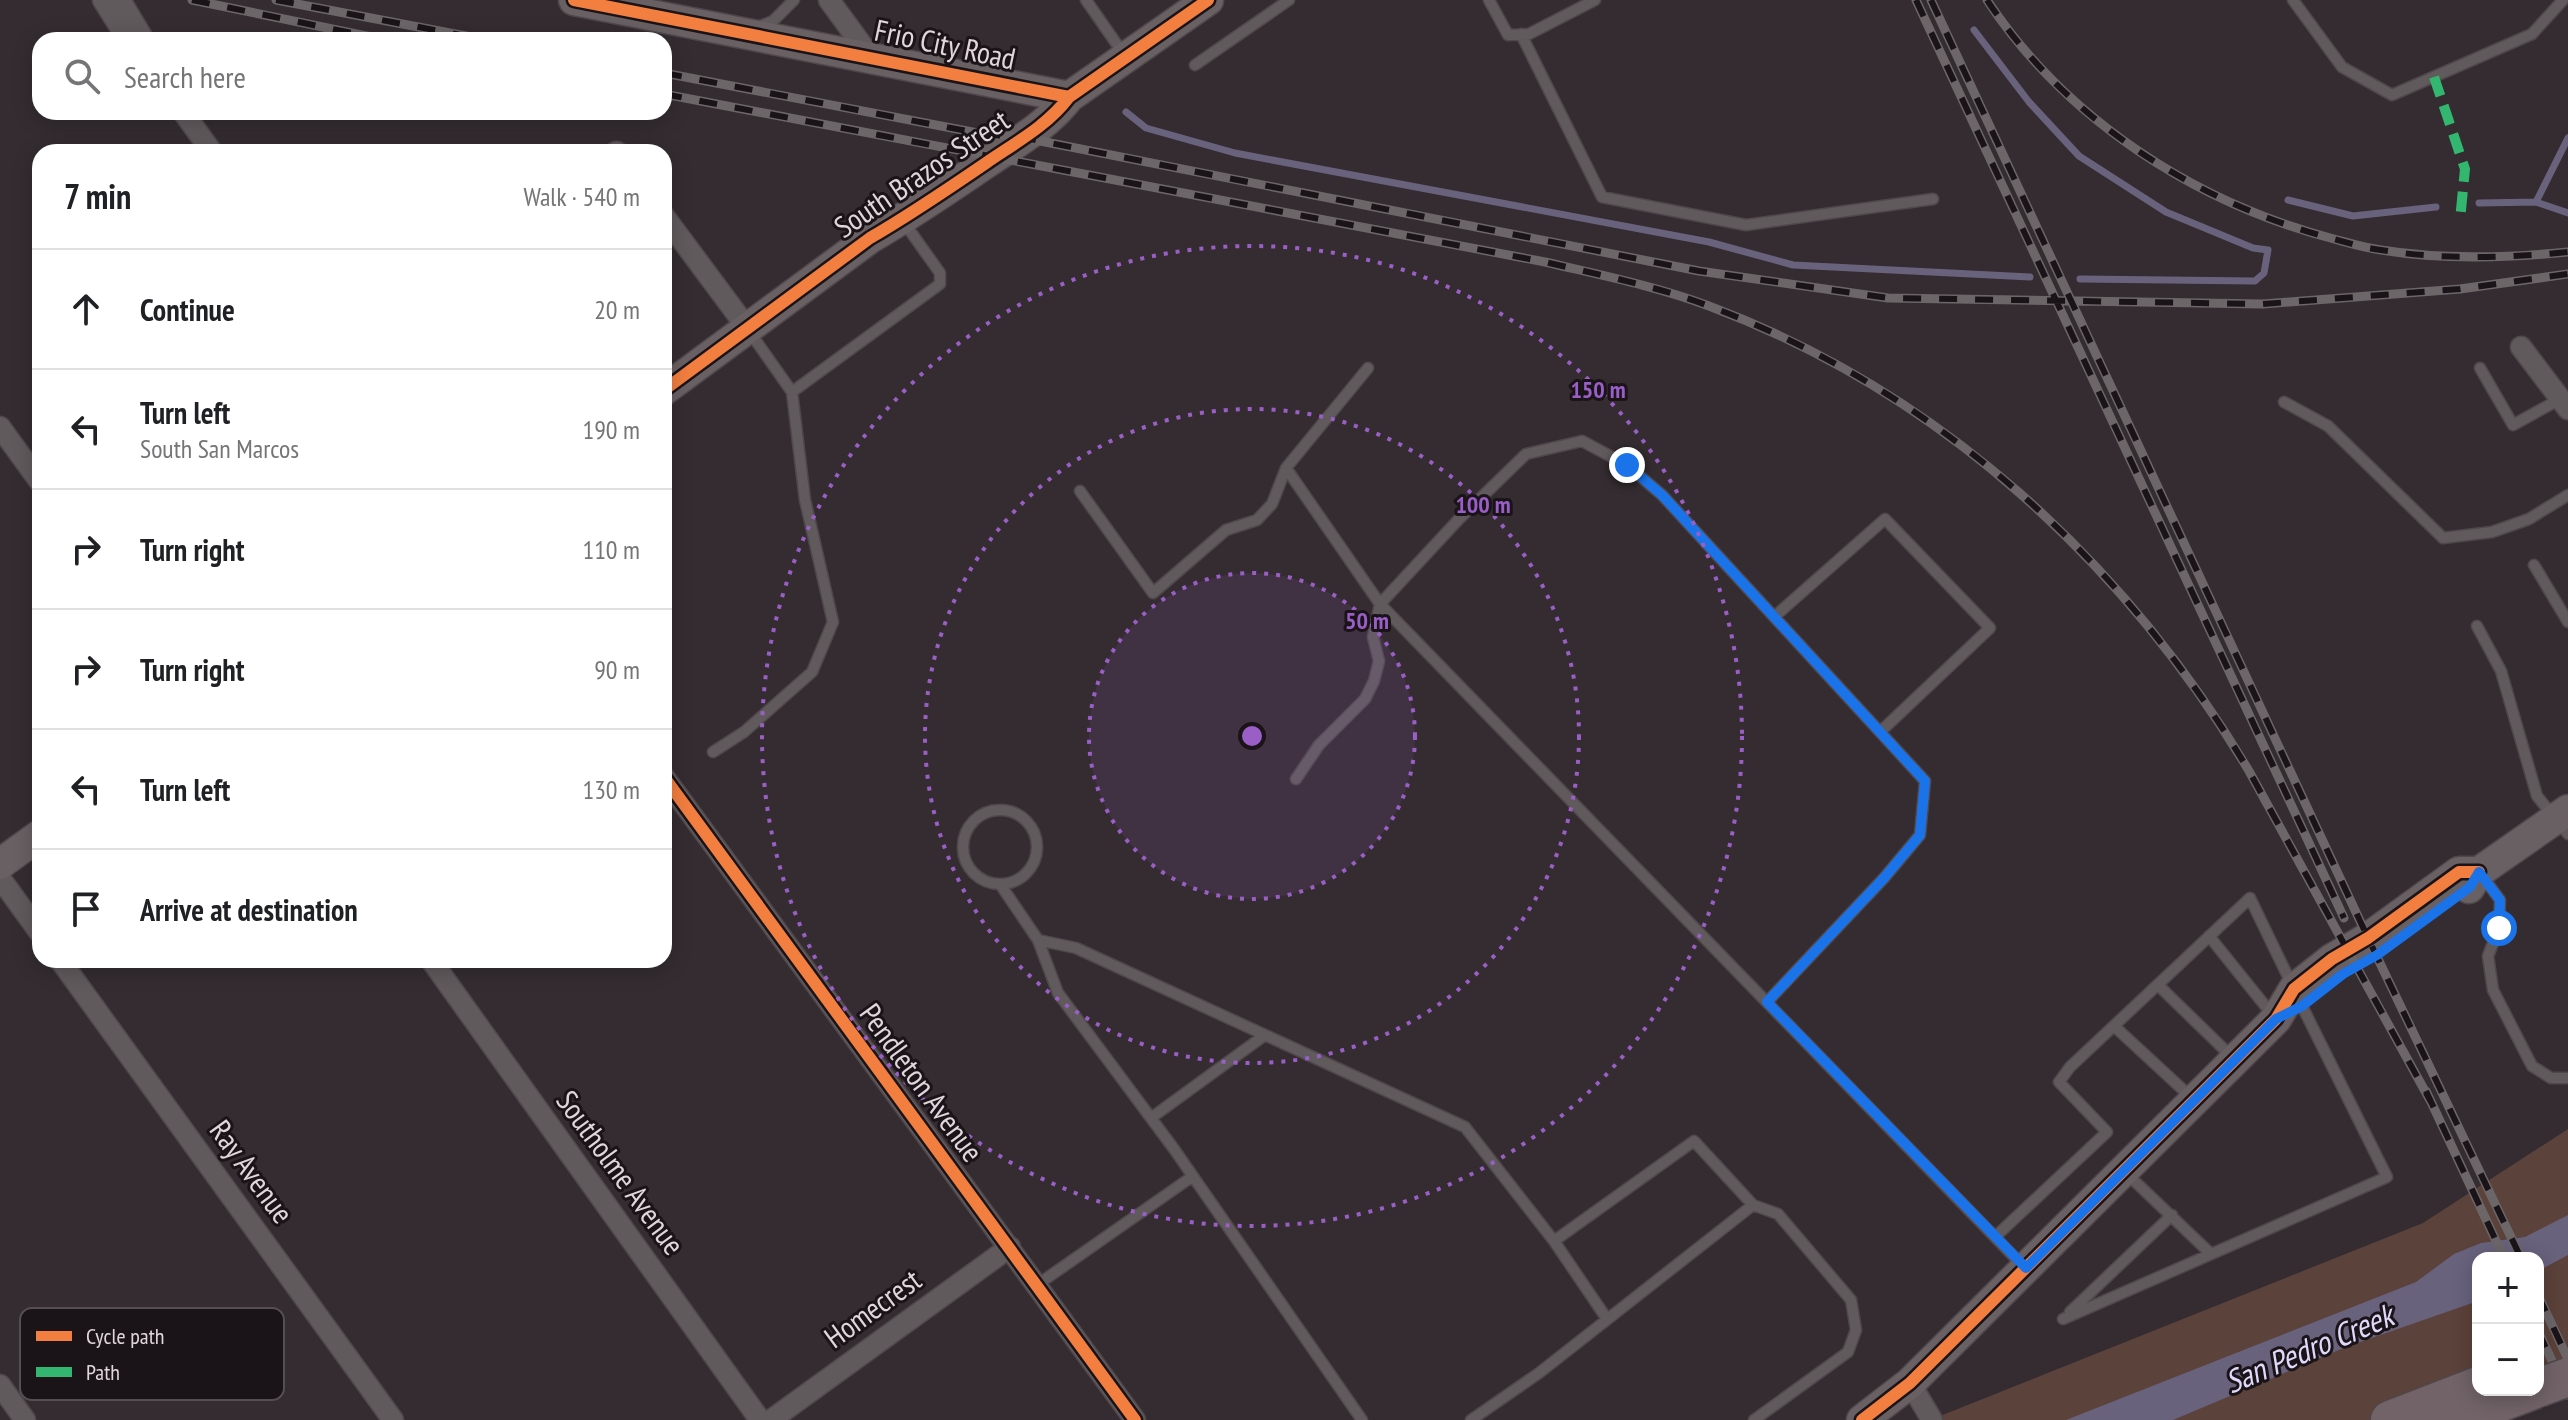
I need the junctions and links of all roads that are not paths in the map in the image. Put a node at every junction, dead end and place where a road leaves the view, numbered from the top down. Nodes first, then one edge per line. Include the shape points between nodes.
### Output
1 (103, 0) edge
2 (120, 0) edge
3 (574, 0) edge
4 (794, 0) edge
5 (829, 0) edge
6 (1086, 0) edge
7 (1208, 0) edge
8 (1289, 0) edge
9 (1489, 0) edge
10 (1595, 0) edge
11 (2293, 0) edge
12 (2563, 0) edge
13 (123, 32) edge
14 (139, 32) edge
15 (745, 33) junction
16 (1521, 34) junction
17 (870, 56) junction
18 (1126, 58) junction
19 (1195, 65) dead end
20 (1069, 97) junction
21 (189, 120) edge
22 (206, 144) edge
23 (1933, 199) dead end
24 (902, 220) junction
25 (672, 227) edge
26 (870, 238) junction
27 (748, 329) junction
28 (2521, 347) dead end
29 (1368, 368) dead end
30 (2480, 368) dead end
31 (672, 384) edge
32 (792, 392) junction
33 (2284, 402) dead end
34 (2564, 404) edge
35 (0, 427) edge
36 (1286, 468) junction
37 (32, 471) edge
38 (1080, 491) dead end
39 (2568, 495) edge
40 (2534, 565) dead end
41 (1380, 604) junction
42 (1774, 617) junction
43 (2568, 622) edge
44 (2477, 626) dead end
45 (1880, 732) junction
46 (713, 752) dead end
47 (1296, 779) dead end
48 (672, 788) edge
49 (2564, 821) edge
50 (32, 841) edge
51 (0, 864) edge
52 (2479, 872) junction
53 (0, 878) edge
54 (1000, 884) junction
55 (32, 922) edge
56 (2209, 936) junction
57 (1038, 940) junction
58 (66, 968) edge
59 (437, 968) edge
60 (2158, 985) junction
61 (1767, 1002) junction
62 (2291, 1004) junction
63 (2114, 1026) junction
64 (1265, 1035) junction
65 (2235, 1060) junction
66 (2568, 1078) edge
67 (2194, 1100) junction
68 (1151, 1118) junction
69 (2123, 1171) junction
70 (1193, 1176) junction
71 (1753, 1205) junction
72 (2172, 1215) junction
73 (1995, 1237) junction
74 (1554, 1241) junction
75 (1010, 1247) junction
76 (2211, 1254) junction
77 (2026, 1268) junction
78 (1037, 1285) junction
79 (1607, 1319) junction
80 (2568, 1362) edge
81 (2544, 1368) edge
82 (2568, 1377) edge
83 (1910, 1383) junction
84 (0, 1385) edge
85 (2544, 1386) edge
86 (2472, 1388) edge
87 (2518, 1396) edge
88 (1929, 1415) edge
89 (25, 1420) edge
90 (393, 1420) edge
91 (760, 1420) edge
92 (771, 1420) edge
93 (1135, 1420) edge
94 (1362, 1420) edge
95 (1471, 1420) edge
96 (1754, 1420) edge
97 (1862, 1420) edge
98 (2390, 1420) edge
99 (2455, 1420) edge

1 - 13 street
2 - 14 street
3 - 15 street, Frio City Road
4 - 15 lane via 773,21
5 - 17 street
6 - 18 lane
7 - 18 street, South Brazos Street
8 - 19 lane
9 - 16 lane via 1508,35
10 - 16 lane
11 - 12 lane via 2342,67 2392,95 2532,34
15 - 17 street, Frio City Road
16 - 23 lane via 1602,197 1746,225
17 - 20 street, Frio City Road
18 - 20 street, South Brazos Street
20 - 24 street, South Brazos Street via 1025,138
20 - 26 street, South Brazos Street via 1037,105 902,203
21 - 22 street
24 - 26 street, South Brazos Street
24 - 32 lane via 940,273 940,284
25 - 27 street
26 - 27 street, South Brazos Street
27 - 31 street, South Brazos Street
27 - 32 lane
28 - 34 street
29 - 36 lane
30 - 34 lane via 2513,425
32 - 46 lane via 805,500 833,622 812,672
33 - 39 lane via 2328,426 2443,538 2492,532 2529,519
35 - 37 street
36 - 38 lane via 1272,504 1257,520 1226,530 1153,593
36 - 41 lane
40 - 43 lane
41 - 42 lane via 1526,454 1582,441 1627,465 1662,495
41 - 47 lane via 1373,637 1379,661 1374,681 1365,699 1319,745
41 - 61 lane
42 - 45 lane
42 - 45 lane via 1885,519 1990,628
44 - 49 lane via 2501,671 2537,796
45 - 61 lane via 1925,781 1920,835
48 - 75 street, Pendleton Avenue
49 - 52 street
50 - 51 street
52 - 62 street via 2459,872 2332,959
52 - 66 lane via 2500,900 2499,928 2488,956 2493,990 2532,1066 2551,1078
53 - 55 street
54 - 54 lane via 976,876 963,854 967,829 985,812 998,810 1029,824 1037,846 1030,868
54 - 57 lane
56 - 60 lane
56 - 62 lane
56 - 62 lane via 2250,898
57 - 64 lane via 1076,948
57 - 68 lane via 1058,993
58 - 90 street, Ray Avenue
59 - 91 street, Southolme Avenue
60 - 63 lane
60 - 65 lane
61 - 73 lane
62 - 65 street
62 - 76 lane via 2387,1177
63 - 67 lane
63 - 73 lane via 2059,1082 2107,1132
64 - 68 lane
64 - 74 lane via 1465,1127
65 - 67 street
67 - 69 street
68 - 70 lane
69 - 72 lane
69 - 77 street
70 - 78 lane
70 - 94 lane
71 - 74 lane via 1694,1141
71 - 79 lane
71 - 96 lane via 1778,1214 1851,1300 1856,1330 1848,1352
72 - 76 lane
72 - 76 lane via 2063,1319
73 - 77 lane
74 - 79 lane
75 - 78 street, Pendleton Avenue
75 - 92 street, Homecrest
77 - 83 street
78 - 93 street, Pendleton Avenue
79 - 95 lane
80 - 81 highway
82 - 85 highway, bridge
83 - 88 street
83 - 97 street
84 - 89 street
86 - 98 highway
87 - 99 highway

